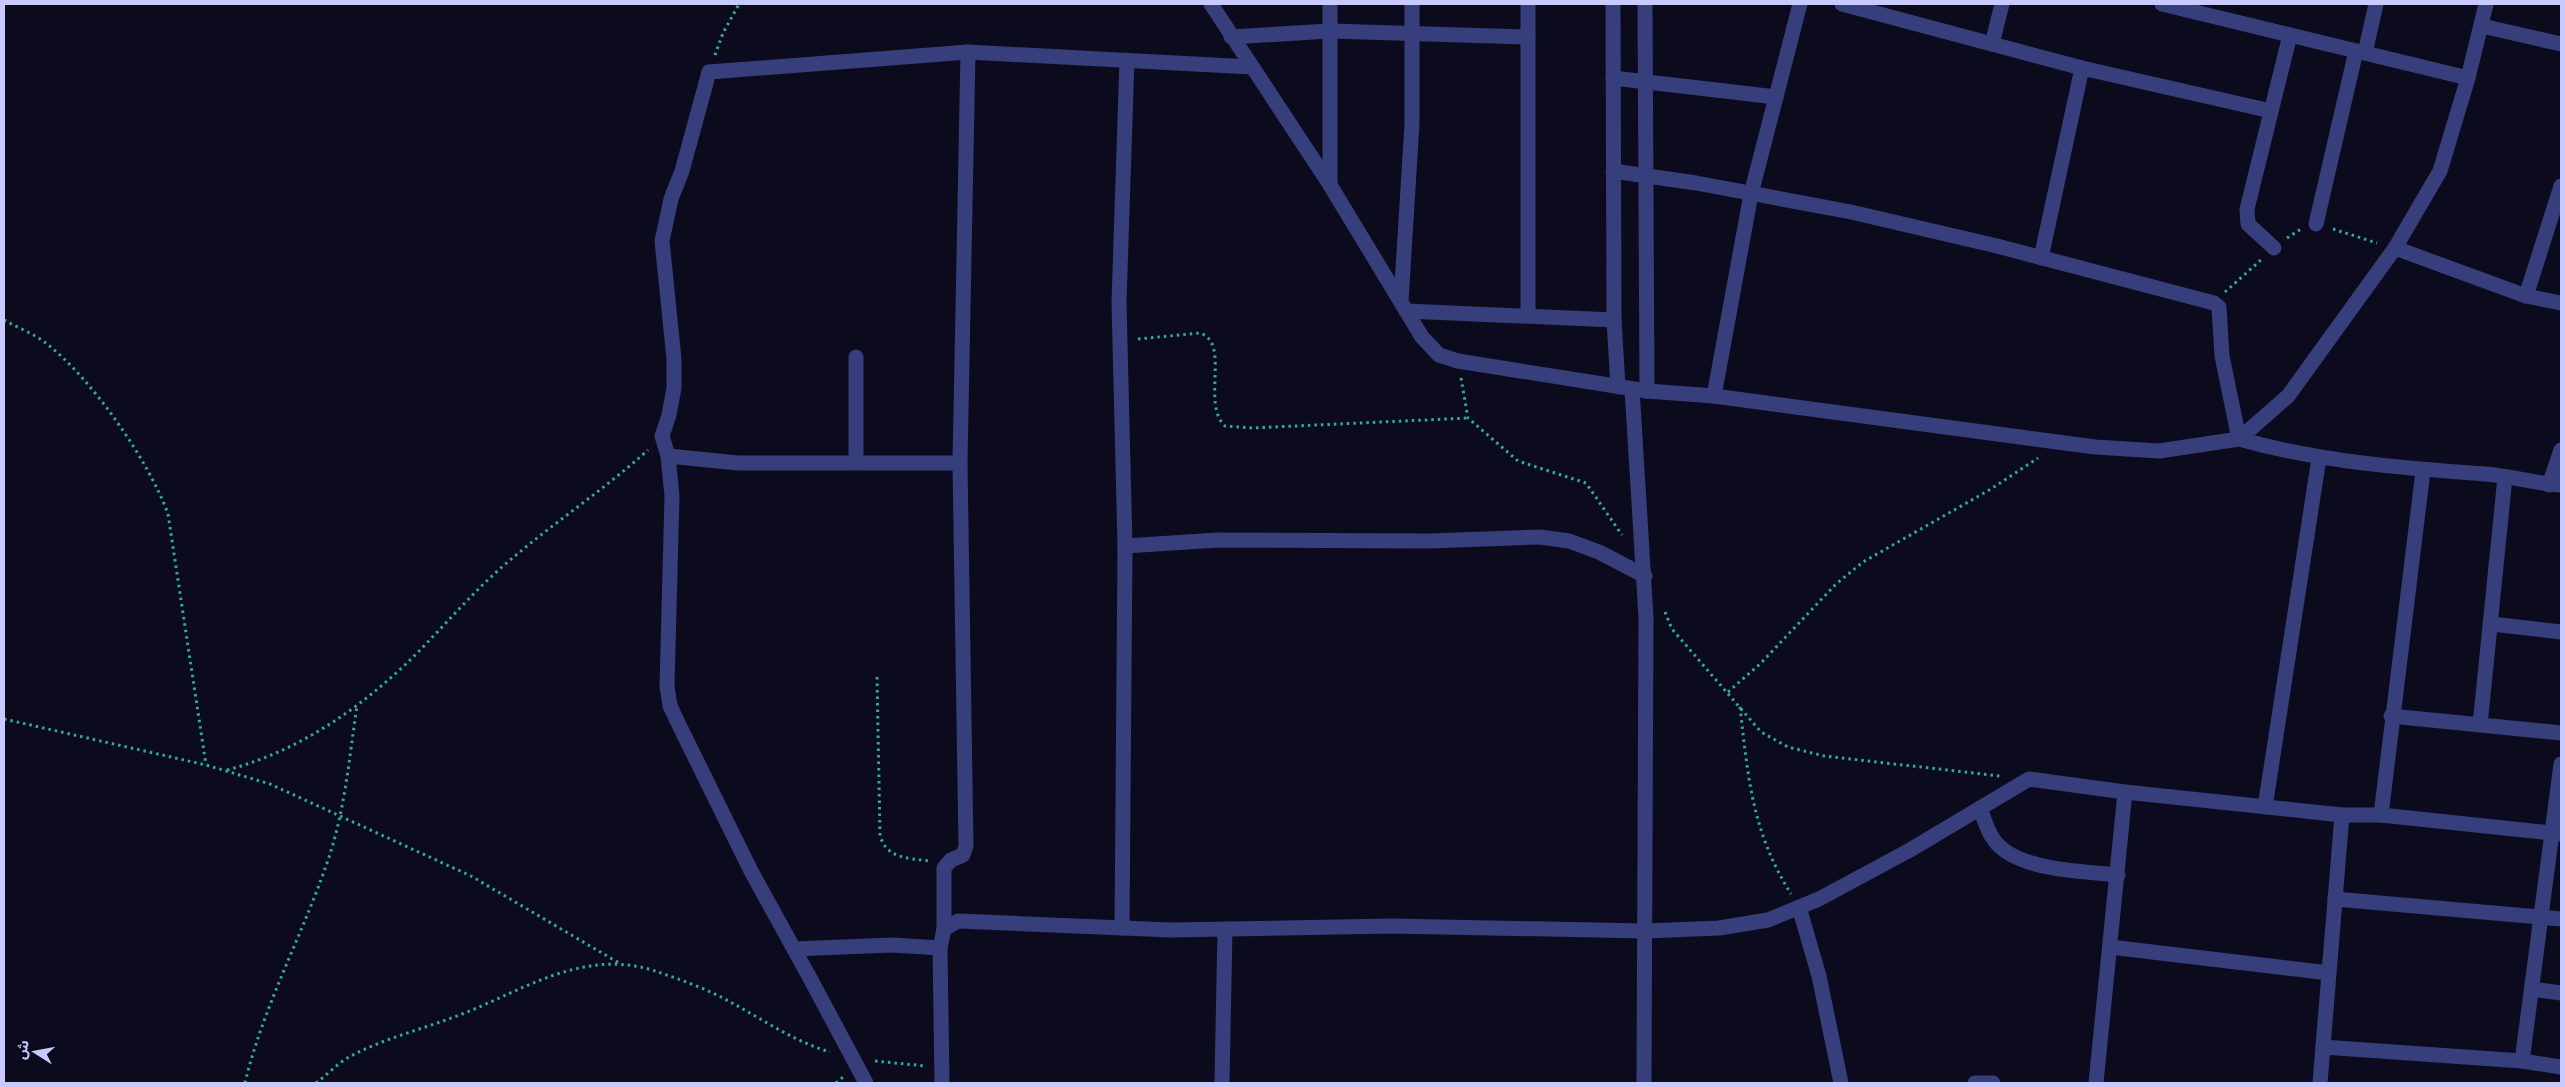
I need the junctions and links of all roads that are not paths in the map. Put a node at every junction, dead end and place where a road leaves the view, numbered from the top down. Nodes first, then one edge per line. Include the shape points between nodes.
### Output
1 (1211, 4) edge
2 (1330, 4) edge
3 (1412, 4) edge
4 (1528, 4) edge
5 (1613, 4) edge
6 (1645, 4) edge
7 (1800, 4) edge
8 (1842, 4) edge
9 (2002, 4) edge
10 (2162, 4) edge
11 (2376, 4) edge
12 (2486, 4) edge
13 (2482, 26) junction
14 (1330, 31) junction
15 (1413, 33) junction
16 (2290, 35) junction
17 (1231, 37) junction
18 (1528, 37) junction
19 (1992, 44) junction
20 (2561, 44) edge
21 (968, 52) junction
22 (2360, 52) junction
23 (1127, 60) junction
24 (1251, 66) junction
25 (2082, 68) junction
26 (1613, 78) junction
27 (2468, 78) junction
28 (1645, 82) junction
29 (1776, 97) junction
30 (2271, 111) junction
31 (1613, 171) junction
32 (1645, 175) junction
33 (1330, 185) junction
34 (2561, 186) edge
35 (1752, 194) junction
36 (2316, 224) road end
37 (2274, 248) road end
38 (2395, 248) junction
39 (2041, 258) junction
40 (2526, 296) junction
41 (2561, 303) edge
42 (1404, 306) junction
43 (1528, 316) junction
44 (1614, 320) junction
45 (856, 357) dead end
46 (1632, 389) junction
47 (1714, 396) junction
48 (2239, 439) junction
49 (2561, 450) edge
50 (668, 456) junction
51 (2319, 458) junction
52 (856, 463) junction
53 (960, 463) junction
54 (2423, 471) junction
55 (2505, 477) junction
56 (2555, 485) edge
57 (1125, 546) junction
58 (1645, 576) junction
59 (2492, 624) junction
60 (2561, 632) edge
61 (2391, 716) junction
62 (2480, 725) junction
63 (2561, 733) edge
64 (2561, 764) edge
65 (2125, 792) junction
66 (2265, 807) junction
67 (1980, 808) junction
68 (2342, 814) junction
69 (2381, 815) junction
70 (2557, 833) edge
71 (2118, 875) junction
72 (2335, 899) junction
73 (1799, 907) junction
74 (2541, 917) junction
75 (2561, 919) edge
76 (1122, 928) junction
77 (944, 929) junction
78 (1225, 929) junction
79 (1645, 932) junction
80 (794, 948) junction
81 (940, 948) junction
82 (2110, 948) junction
83 (2329, 973) junction
84 (2532, 989) junction
85 (2561, 993) edge
86 (2323, 1047) junction
87 (2522, 1061) junction
88 (2561, 1067) edge
89 (941, 1076) edge
90 (866, 1083) edge
91 (1222, 1083) edge
92 (1644, 1083) edge
93 (1841, 1083) edge
94 (1975, 1083) edge
95 (1993, 1083) edge
96 (2096, 1083) edge
97 (2320, 1083) edge

1 - 17 street
2 - 14 street
3 - 15 street
4 - 18 street
5 - 26 street
6 - 28 street
7 - 29 street
8 - 19 street
9 - 19 street
10 - 16 street
11 - 22 street
12 - 13 street
13 - 20 street
13 - 27 street
14 - 15 street
14 - 17 street
14 - 33 street
15 - 18 street
15 - 42 street
16 - 22 street
16 - 30 street
17 - 24 street
18 - 43 street
19 - 25 street
21 - 23 street
21 - 50 street via 709,72 671,199 662,241 674,359 674,388 662,436
21 - 53 street
22 - 27 street
22 - 36 street
23 - 24 street
23 - 57 street via 1119,302
24 - 33 street
25 - 30 street
25 - 39 street
26 - 28 street
26 - 31 street
27 - 38 street via 2440,171
28 - 29 street
28 - 32 street
29 - 35 street
30 - 37 street via 2247,217 2253,231
31 - 32 street
31 - 44 street
32 - 35 street
32 - 46 street
33 - 42 street
34 - 40 street
35 - 39 street via 1851,212
35 - 47 street
38 - 40 street
38 - 48 street via 2288,396
39 - 48 street via 2214,302 2219,307 2222,356
40 - 41 street
42 - 43 street
42 - 46 street via 1422,337 1438,355
43 - 44 street
44 - 46 street
45 - 52 street
46 - 47 street
46 - 58 street
47 - 48 street via 2095,447 2159,452
48 - 51 street
49 - 56 street
50 - 52 street via 738,463
50 - 80 street via 672,537 666,667 670,706 751,871
51 - 54 street
51 - 66 street
52 - 53 street
53 - 77 street via 966,846 963,855 946,863 944,868
54 - 55 street
54 - 61 street
55 - 56 street
55 - 59 street
57 - 58 street via 1218,540 1420,541 1540,537 1569,541 1599,552
57 - 76 street
58 - 79 street
59 - 60 street
59 - 62 street
61 - 62 street
61 - 69 street
62 - 63 street
64 - 70 street
65 - 66 street
65 - 67 street via 2029,779
65 - 71 street
66 - 68 street
67 - 71 street via 1993,840 2022,860
67 - 73 street via 1901,855
68 - 69 street
68 - 72 street
69 - 70 street
70 - 74 street
71 - 82 street
72 - 74 street
72 - 83 street
73 - 79 street via 1768,920
73 - 93 street via 1821,984
74 - 75 street
74 - 84 street
76 - 77 street via 958,921
76 - 78 street
77 - 81 street
78 - 79 street via 1392,926
78 - 91 street
79 - 92 street
80 - 81 street
80 - 90 street
81 - 89 street
82 - 83 street
82 - 96 street
83 - 86 street
84 - 85 street
84 - 87 street
86 - 87 street
86 - 97 street
87 - 88 street
94 - 95 street

